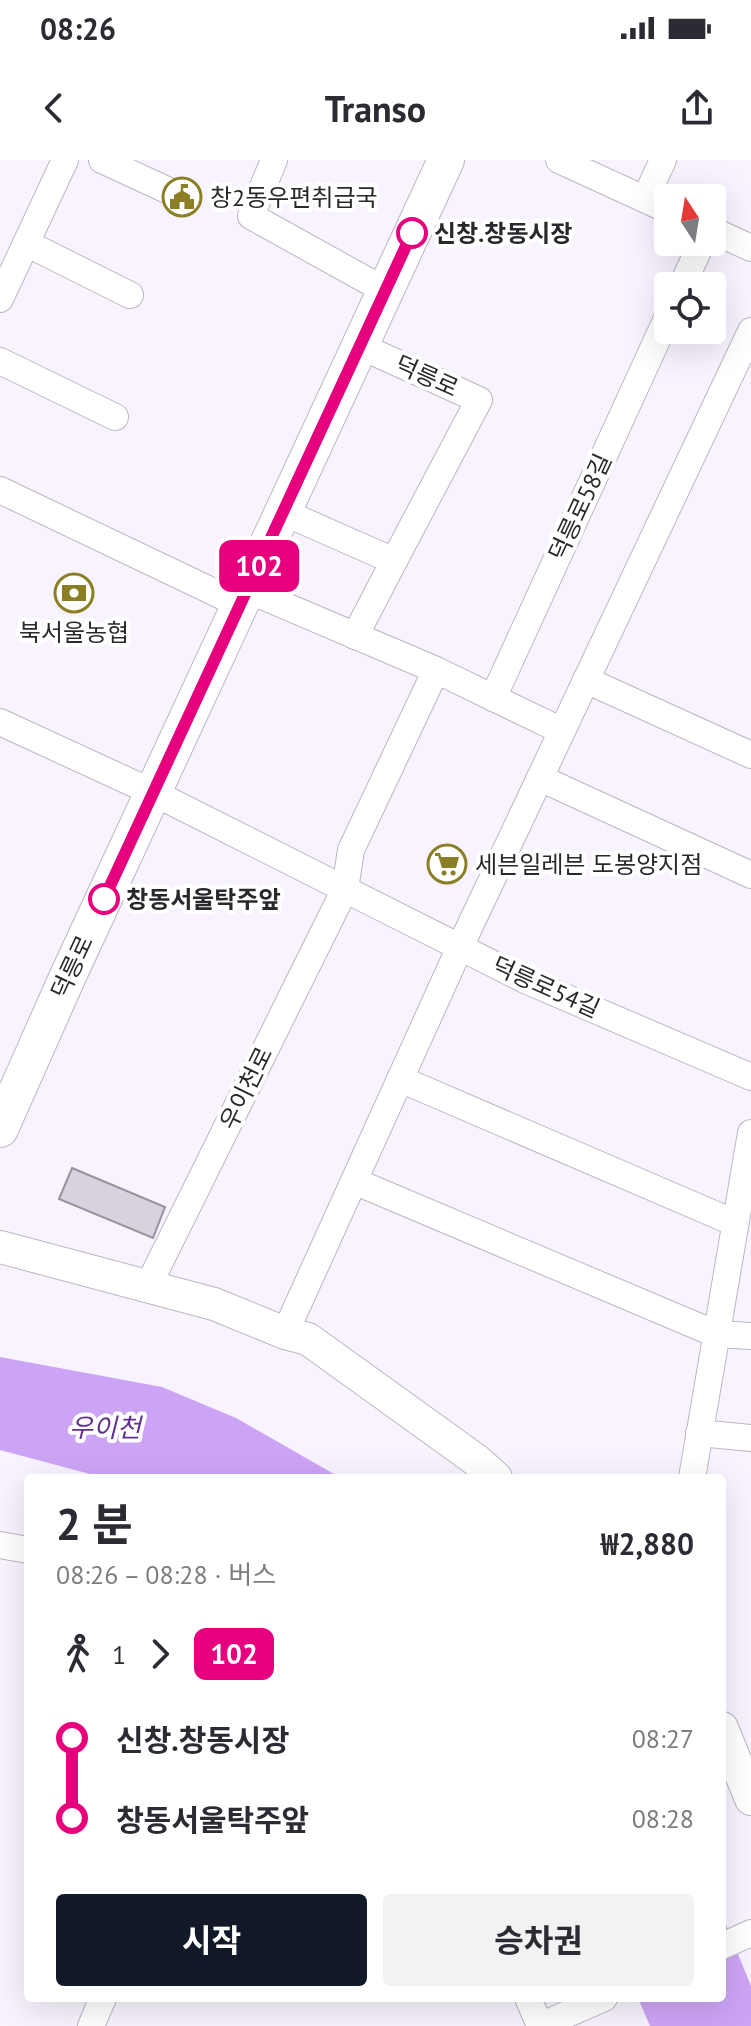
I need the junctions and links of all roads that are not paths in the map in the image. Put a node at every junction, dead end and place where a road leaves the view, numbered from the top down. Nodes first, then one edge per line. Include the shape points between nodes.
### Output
1 (65, 160) edge
2 (102, 160) edge
3 (274, 160) edge
4 (446, 160) edge
5 (559, 160) edge
6 (663, 160) edge
7 (659, 184) edge
8 (167, 190) dead end
9 (654, 203) edge
10 (726, 236) edge
11 (26, 243) junction
12 (751, 248) edge
13 (386, 291) junction
14 (130, 295) dead end
15 (0, 299) edge
16 (751, 331) edge
17 (655, 344) edge
18 (360, 346) junction
19 (0, 361) edge
20 (115, 417) dead end
21 (0, 490) edge
22 (283, 512) junction
23 (394, 561) junction
24 (245, 597) junction
25 (355, 636) junction
26 (436, 670) junction
27 (586, 680) junction
28 (493, 698) junction
29 (0, 722) edge
30 (562, 731) junction
31 (751, 755) edge
32 (540, 778) junction
33 (154, 793) junction
34 (751, 875) edge
35 (345, 889) junction
36 (460, 947) junction
37 (751, 1077) edge
38 (400, 1079) junction
39 (0, 1129) edge
40 (751, 1133) edge
41 (354, 1181) junction
42 (735, 1223) junction
43 (0, 1247) edge
44 (148, 1286) junction
45 (285, 1333) junction
46 (716, 1334) junction
47 (751, 1336) edge
48 (699, 1433) junction
49 (751, 1438) edge
50 (492, 1474) edge
51 (693, 1474) edge
52 (0, 1545) edge
53 (24, 1549) edge
54 (726, 1738) edge
55 (751, 1799) edge
56 (751, 1933) edge
57 (726, 1944) edge
58 (101, 2002) edge
59 (530, 2002) edge
60 (595, 2002) edge
61 (91, 2026) edge
62 (540, 2026) edge

1 - 11 street
2 - 8 street
3 - 13 street via 251,216
4 - 13 main road, 덕릉로
5 - 9 street
6 - 7 street
10 - 12 street
11 - 14 street
11 - 15 street
13 - 18 main road, 덕릉로
16 - 27 street
17 - 28 street, 덕릉로58길
18 - 22 main road, 덕릉로
18 - 23 street, 덕릉로 via 479,400
19 - 20 street
21 - 24 street
22 - 23 street
22 - 24 main road, 덕릉로
23 - 25 street
24 - 25 street
24 - 33 main road, 덕릉로
25 - 26 street
26 - 28 street
26 - 35 street via 351,850
27 - 30 street
27 - 31 street
28 - 30 street
29 - 33 street, 덕릉로54길
30 - 32 street
32 - 34 street
32 - 36 street
33 - 35 street, 덕릉로54길
33 - 39 main road, 덕릉로
35 - 36 street, 덕릉로54길
35 - 44 street, 우이천로
36 - 37 street, 덕릉로54길
36 - 38 street
38 - 41 street
38 - 42 street
40 - 42 street
41 - 45 street
41 - 46 street
42 - 46 street
43 - 44 street
44 - 45 street via 214,1304
45 - 50 street via 308,1339
46 - 47 street
46 - 48 street
48 - 49 street
48 - 51 street
52 - 53 street
54 - 55 street
56 - 57 street
58 - 61 street
59 - 62 street
60 - 62 street

